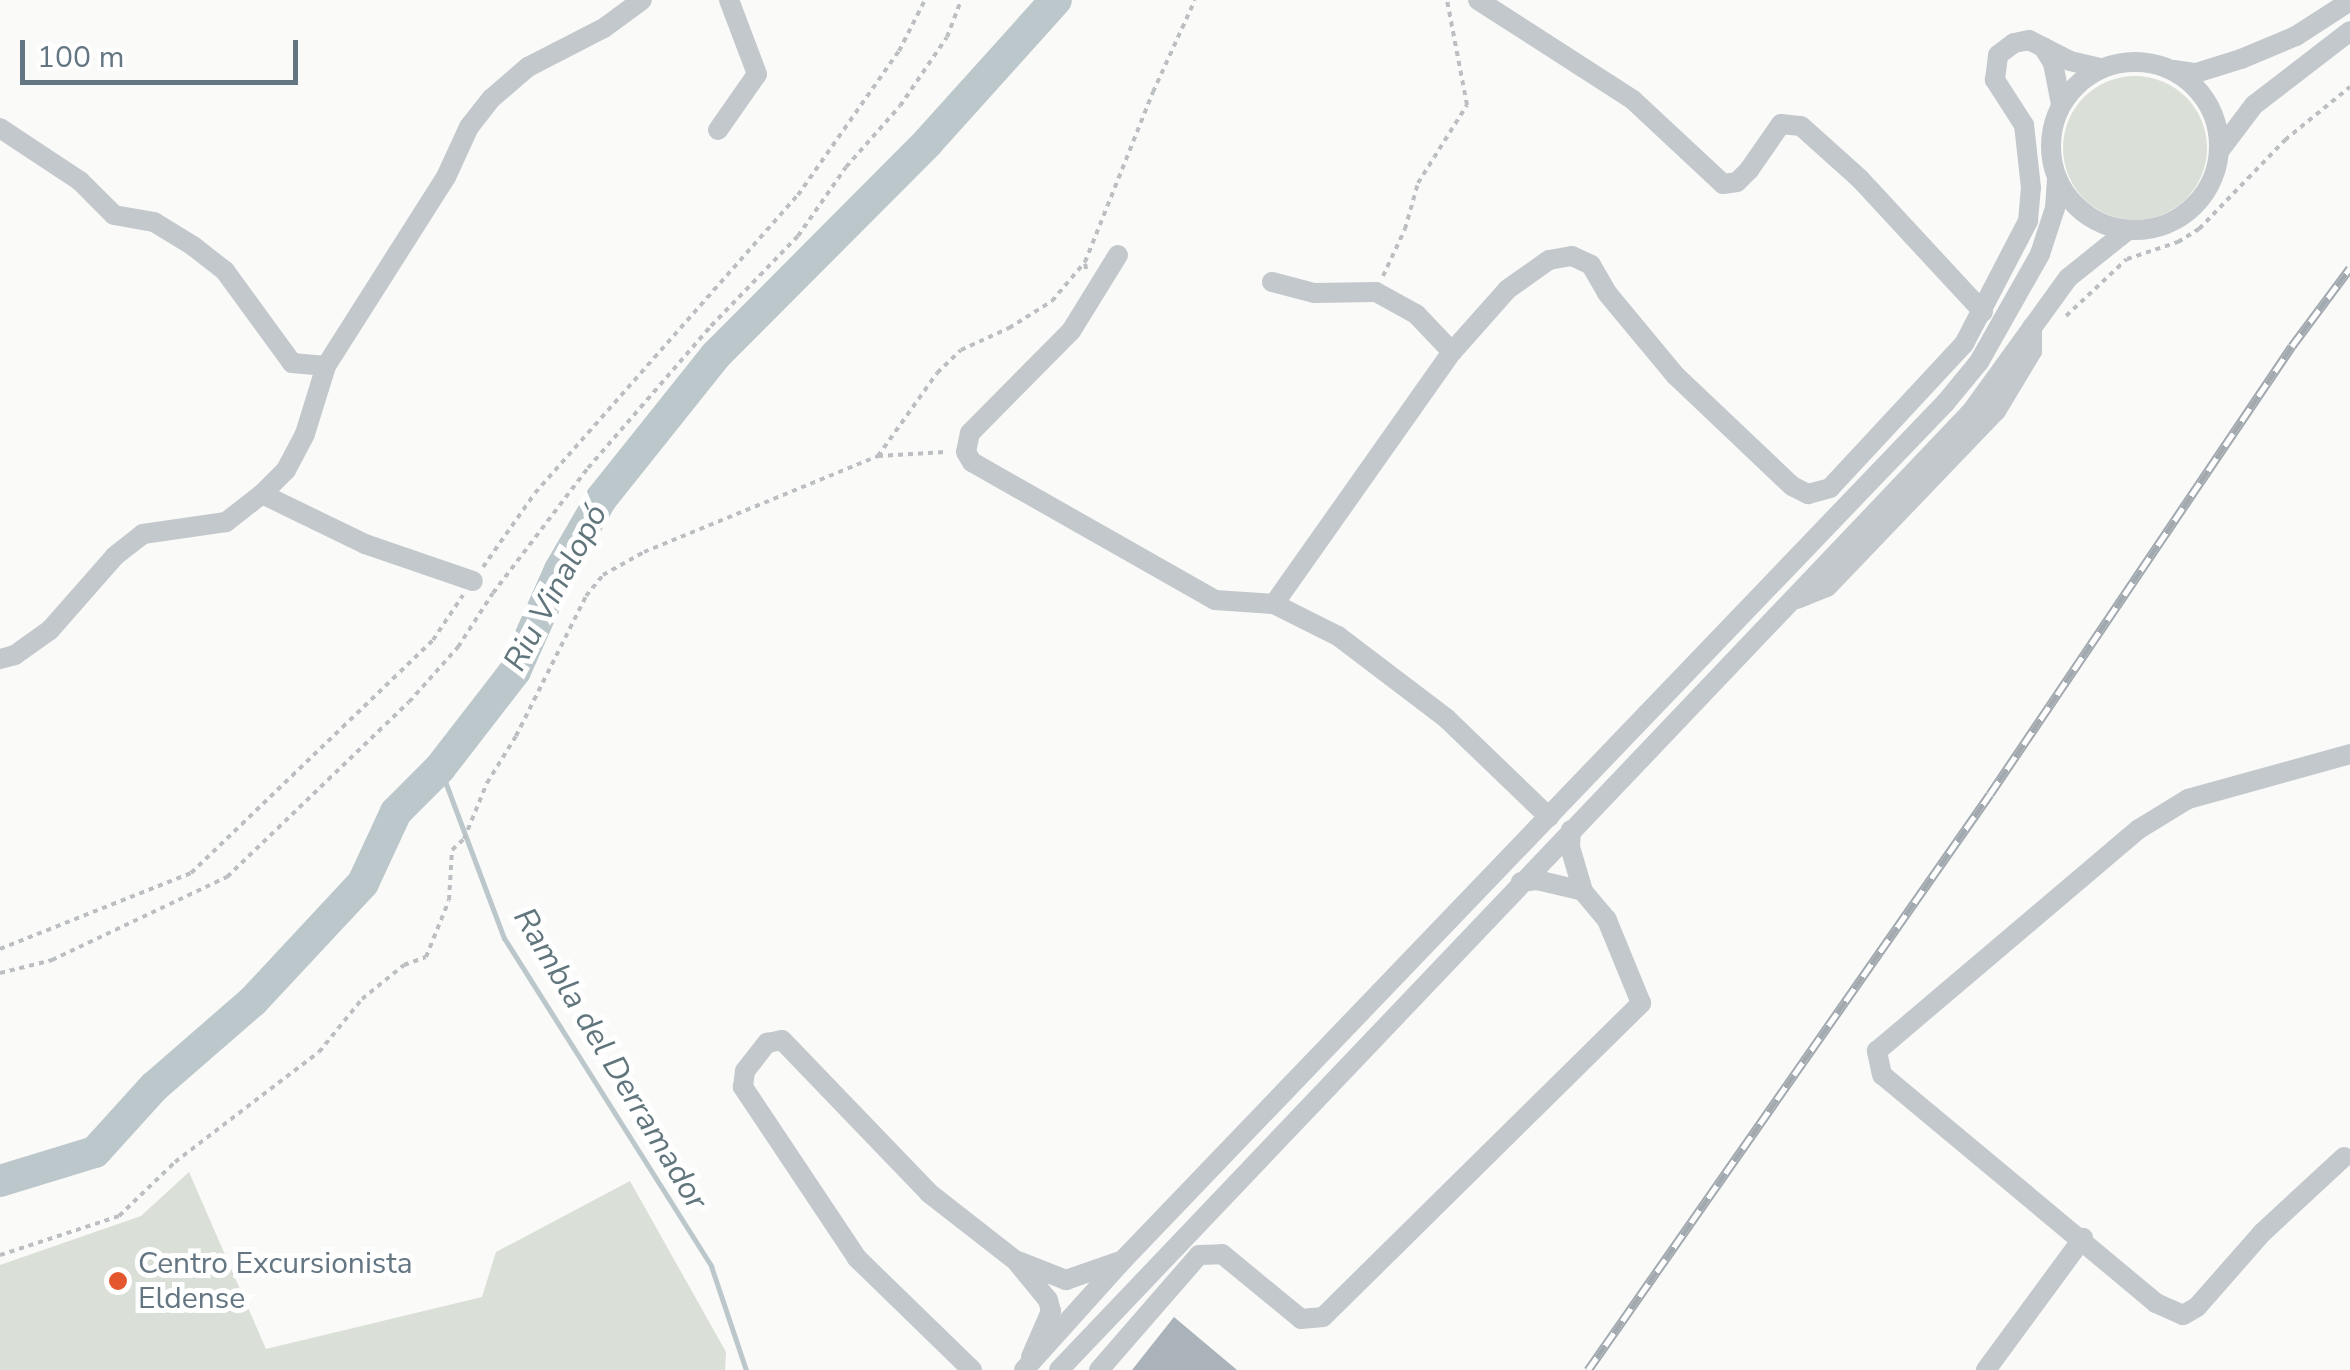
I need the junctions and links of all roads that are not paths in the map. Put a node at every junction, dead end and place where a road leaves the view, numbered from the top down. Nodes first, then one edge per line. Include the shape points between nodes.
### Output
1 (642, 0) edge
2 (729, 0) edge
3 (1478, 0) edge
4 (2326, 0) edge
5 (2350, 1) edge
6 (2350, 31) edge
7 (2296, 36) junction
8 (2042, 46) junction
9 (2101, 68) junction
10 (2172, 70) junction
11 (2061, 104) junction
12 (0, 128) edge
13 (718, 130) dead end
14 (2219, 152) junction
15 (2057, 178) junction
16 (2128, 230) junction
17 (1118, 255) dead end
18 (1272, 282) dead end
19 (1983, 312) junction
20 (1452, 352) junction
21 (326, 366) junction
22 (262, 494) junction
23 (473, 581) road end
24 (1274, 604) junction
25 (0, 659) edge
26 (2350, 754) edge
27 (1548, 817) junction
28 (1571, 830) junction
29 (1520, 882) junction
30 (1582, 892) junction
31 (2344, 1157) dead end
32 (2083, 1238) junction
33 (1016, 1260) junction
34 (1124, 1260) junction
35 (1027, 1367) edge
36 (972, 1370) edge
37 (1059, 1370) edge
38 (1099, 1370) edge
39 (1986, 1370) edge

1 - 21 street via 528,67 492,98
2 - 13 street via 757,74
3 - 19 street via 1633,100 1723,184 1737,182 1781,124 1801,126 1860,179
4 - 7 street
5 - 7 street
6 - 14 street via 2254,105
7 - 10 street via 2196,72
8 - 9 street
8 - 11 street via 2054,63
8 - 19 street via 2014,43 1994,62 1995,80 2024,124 2032,204
9 - 10 street via 2137,61
9 - 11 street
10 - 14 street via 2213,112
11 - 15 street via 2050,140
12 - 21 street via 80,181 114,215 154,222 193,246 225,271 292,363
14 - 16 street via 2210,184 2190,210 2161,226
15 - 16 street via 2093,219
15 - 27 street via 2040,254 1968,376
16 - 28 street via 2081,264 1982,400
17 - 24 street via 1072,332 970,433 966,452 972,462 1216,600
18 - 20 street via 1314,293 1376,292 1439,334
19 - 20 street via 1910,406 1830,488 1808,494 1674,375 1592,266 1572,256 1549,260 1508,290
20 - 24 street
21 - 22 street via 305,434 286,470
22 - 23 street via 364,544
22 - 25 street via 226,522 143,534 50,630
24 - 27 street via 1338,636 1446,718
26 - 32 street via 2188,798 2139,829 1877,1052 1882,1075
27 - 34 street
28 - 29 street
28 - 30 street
29 - 30 street
29 - 37 street
30 - 38 street via 1607,920 1641,1003 1323,1317 1301,1319 1222,1254 1199,1256
31 - 32 street via 2183,1315 2156,1303
32 - 39 street
33 - 34 street via 1066,1280
33 - 35 street via 1050,1311
33 - 36 street via 929,1193 782,1040 767,1044 745,1071 743,1087 857,1258
34 - 35 street

